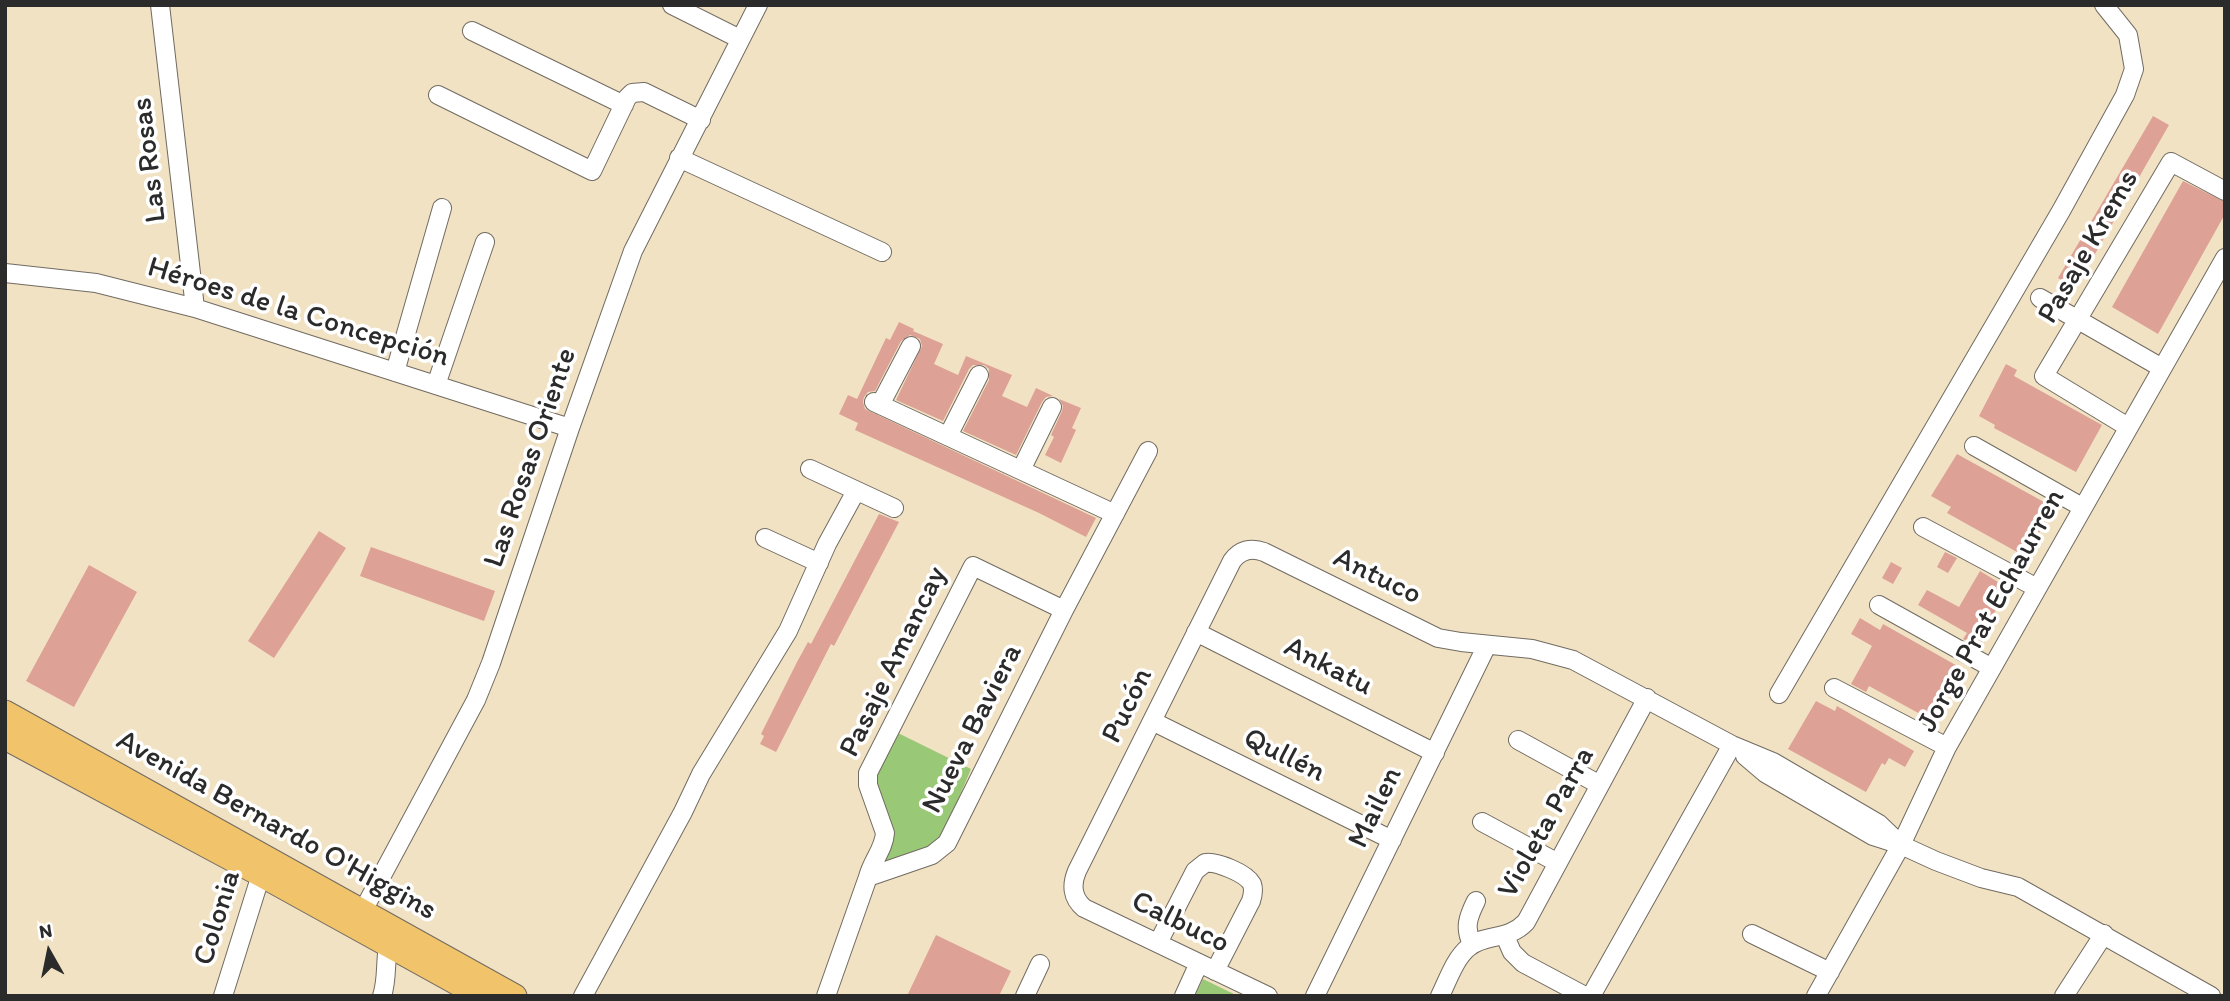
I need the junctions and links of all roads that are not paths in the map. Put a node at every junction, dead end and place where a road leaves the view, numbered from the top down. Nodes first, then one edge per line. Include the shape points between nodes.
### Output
1 (160, 5) edge
2 (672, 5) edge
3 (758, 5) edge
4 (2104, 5) edge
5 (472, 31) dead end
6 (740, 39) junction
7 (438, 95) dead end
8 (624, 105) junction
9 (701, 120) junction
10 (679, 158) junction
11 (2225, 191) edge
12 (442, 208) dead end
13 (485, 242) dead end
14 (882, 252) dead end
15 (2225, 258) edge
16 (5, 273) edge
17 (2040, 298) dead end
18 (195, 308) junction
19 (2079, 320) junction
20 (911, 346) dead end
21 (2162, 368) junction
22 (395, 372) junction
23 (979, 375) dead end
24 (436, 385) junction
25 (1052, 407) dead end
26 (2128, 427) junction
27 (570, 429) junction
28 (948, 436) junction
29 (1974, 446) dead end
30 (1148, 451) dead end
31 (810, 469) dead end
32 (1021, 470) junction
33 (856, 491) junction
34 (2082, 507) junction
35 (894, 508) dead end
36 (1115, 514) junction
37 (1923, 527) dead end
38 (765, 538) dead end
39 (1245, 550) joint
40 (819, 562) junction
41 (2037, 588) junction
42 (1879, 605) dead end
43 (1064, 610) junction
44 (1196, 632) junction
45 (1487, 645) junction
46 (1992, 668) junction
47 (1834, 688) dead end
48 (1779, 694) dead end
49 (1647, 698) junction
50 (5, 712) edge
51 (1152, 721) junction
52 (5, 738) edge
53 (1518, 740) dead end
54 (1732, 745) junction
55 (1947, 747) junction
56 (1435, 752) junction
57 (1600, 785) junction
58 (1482, 822) dead end
59 (1392, 840) junction
60 (1901, 845) junction
61 (1558, 863) junction
62 (264, 866) junction
63 (869, 877) junction
64 (1074, 893) joint
65 (1476, 901) dead end
66 (359, 918) junction
67 (1752, 934) dead end
68 (2104, 934) junction
69 (1505, 936) junction
70 (391, 937) junction
71 (1157, 943) junction
72 (1472, 944) junction
73 (1040, 964) dead end
74 (1207, 967) junction
75 (1830, 972) junction
76 (388, 993) edge
77 (223, 996) edge
78 (480, 996) edge
79 (515, 996) edge
80 (583, 996) edge
81 (826, 996) edge
82 (1026, 996) edge
83 (1184, 996) edge
84 (1268, 996) edge
85 (1315, 996) edge
86 (1440, 996) edge
87 (1585, 996) edge
88 (1591, 996) edge
89 (1816, 996) edge
90 (2064, 996) edge
91 (2211, 996) edge

1 - 18 street, Las Rosas
2 - 6 street
3 - 6 street, Las Rosas Oriente
4 - 48 street via 2129,35 2134,69 2124,95
5 - 8 street
6 - 9 street, Las Rosas Oriente
7 - 8 street via 592,171
8 - 9 street via 632,93 644,92
9 - 10 street, Las Rosas Oriente
10 - 14 street
10 - 27 street, Las Rosas Oriente via 633,251
11 - 19 street, Pasaje Krems via 2171,162
12 - 22 street
13 - 24 street
15 - 21 street, Jorge Prat Echaurren
16 - 18 street, Héroes de la Concepción via 96,283
17 - 19 street
18 - 22 street, Héroes de la Concepción
19 - 21 street
19 - 26 street, Pasaje Krems via 2045,376
20 - 28 street via 877,403
21 - 26 street, Jorge Prat Echaurren
22 - 24 street, Héroes de la Concepción
23 - 28 street
24 - 27 street, Héroes de la Concepción
25 - 32 street
26 - 34 street, Jorge Prat Echaurren
27 - 66 street, Las Rosas Oriente via 476,700
28 - 32 street
29 - 34 street
30 - 36 street, Nueva Baviera
31 - 33 street
32 - 36 street
33 - 35 street
33 - 40 street
34 - 41 street, Jorge Prat Echaurren
36 - 43 street, Nueva Baviera
37 - 41 street
38 - 40 street
39 - 44 street, Pucón via 1232,561
39 - 45 street, Antuco via 1264,552 1438,638
40 - 80 street via 788,631 701,774
41 - 46 street, Jorge Prat Echaurren
42 - 46 street
43 - 63 street, Nueva Baviera via 947,844 932,855
43 - 63 street, Pasaje Amancay via 972,565 868,773 885,833
44 - 51 street, Pucón
44 - 56 street, Ankatu
45 - 49 street, Antuco via 1532,649 1573,660
45 - 56 street, Mailen
46 - 55 street, Jorge Prat Echaurren
47 - 55 street
49 - 54 street, Antuco
49 - 57 street, Violeta Parra
50 - 62 main road, Avenida Bernardo O'Higgins
51 - 59 street, Qullén
51 - 64 street, Pucón via 1074,878
52 - 62 main road, Avenida Bernardo O'Higgins
53 - 57 street
54 - 60 street, Antuco via 1773,762 1879,824
54 - 88 street
55 - 60 street, Jorge Prat Echaurren
56 - 59 street, Mailen
57 - 61 street, Violeta Parra
58 - 61 street
59 - 85 street, Mailen
60 - 68 street, Antuco via 1981,878 2018,887
60 - 75 street, Jorge Prat Echaurren
61 - 69 street, Violeta Parra via 1525,922
62 - 66 main road, Avenida Bernardo O'Higgins
62 - 77 street, Colonia
63 - 81 street
64 - 71 street, Calbuco via 1084,908
65 - 72 street, Violeta Parra via 1467,921
66 - 70 main road, Avenida Bernardo O'Higgins
67 - 75 street
68 - 90 street
68 - 91 street, Antuco
69 - 72 street, Violeta Parra
69 - 87 street via 1523,963
70 - 76 street
70 - 78 main road, Avenida Bernardo O'Higgins
70 - 79 main road, Avenida Bernardo O'Higgins
71 - 74 street, Calbuco
71 - 74 street via 1201,865 1215,863 1245,876 1254,891 1251,901
72 - 86 street via 1459,958
73 - 82 street
74 - 83 street
74 - 84 street, Calbuco
75 - 89 street, Jorge Prat Echaurren

